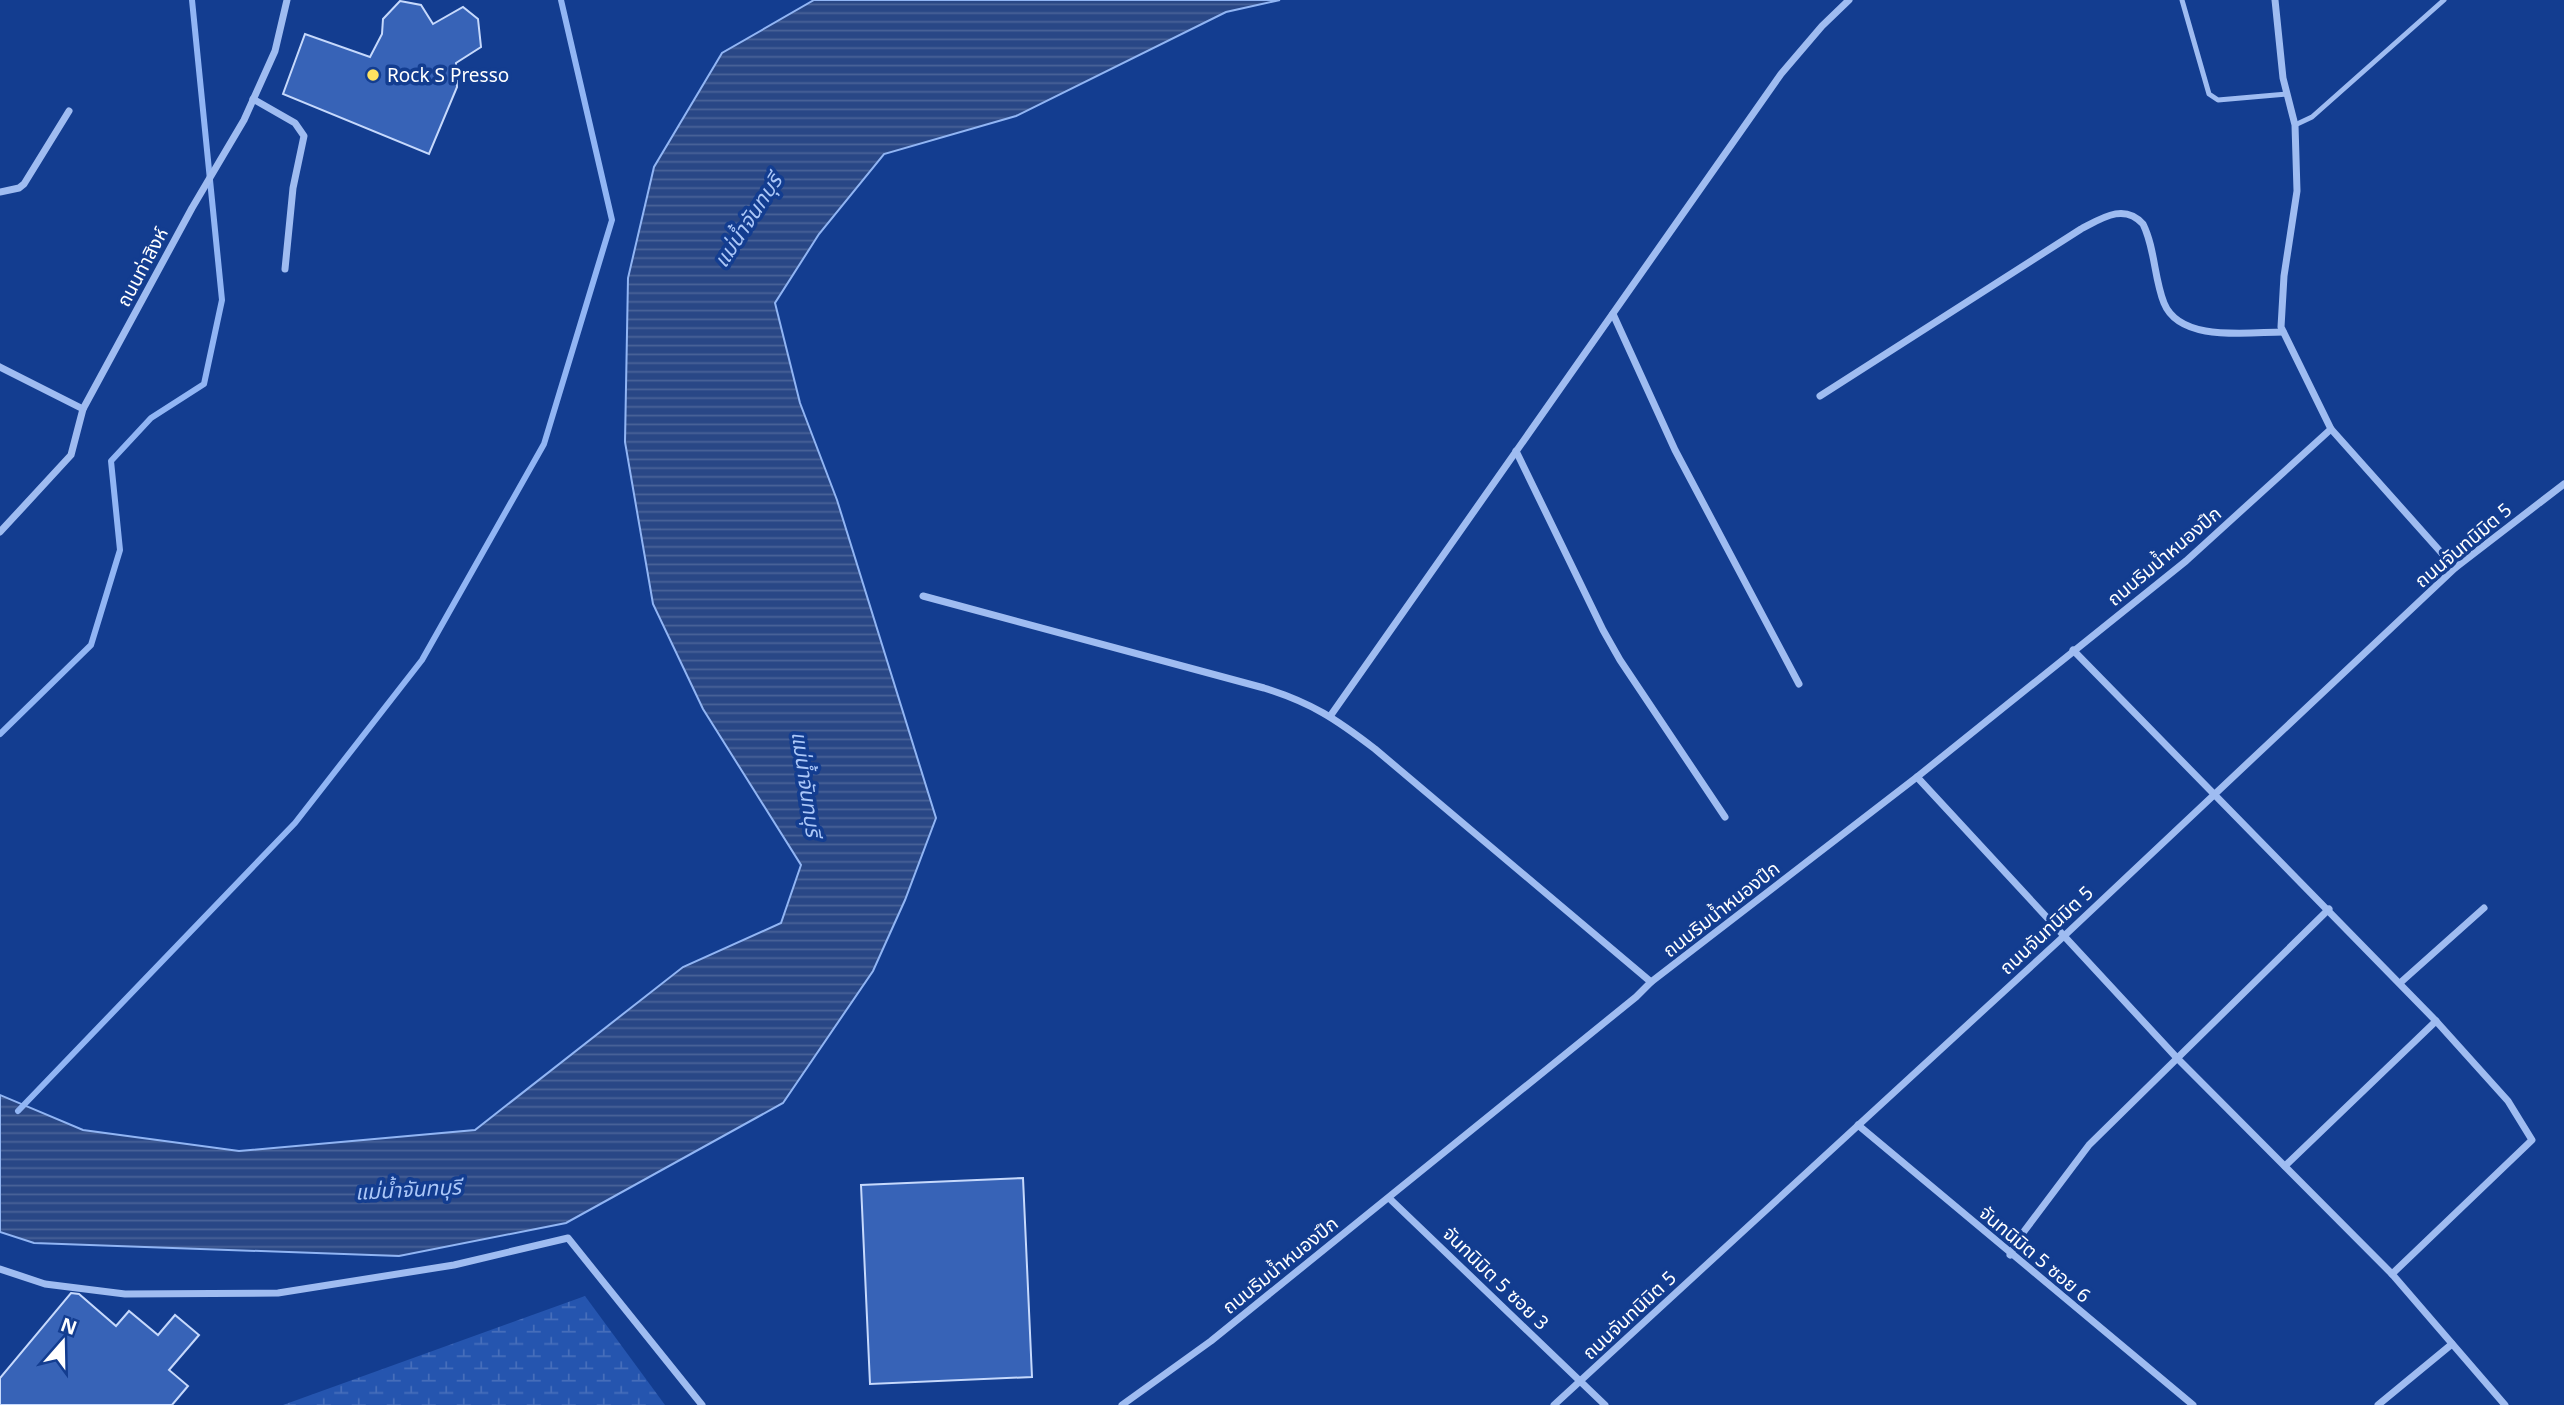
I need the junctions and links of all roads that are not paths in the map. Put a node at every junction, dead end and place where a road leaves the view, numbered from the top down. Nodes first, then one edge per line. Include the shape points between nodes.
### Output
1 (287, 0) edge
2 (1849, 0) edge
3 (2182, 0) edge
4 (2275, 0) edge
5 (2444, 0) edge
6 (2287, 94) junction
7 (253, 99) junction
8 (69, 111) dead end
9 (2295, 125) junction
10 (0, 192) edge
11 (285, 269) dead end
12 (1612, 314) junction
13 (2283, 332) junction
14 (0, 367) edge
15 (1820, 396) dead end
16 (83, 409) junction
17 (2332, 429) junction
18 (1516, 451) junction
19 (2564, 484) edge
20 (0, 532) edge
21 (2455, 568) junction
22 (923, 596) dead end
23 (2073, 650) junction
24 (1800, 684) dead end
25 (1331, 715) junction
26 (1917, 777) junction
27 (2216, 793) junction
28 (1726, 817) dead end
29 (2484, 908) dead end
30 (2329, 909) junction
31 (2063, 937) junction
32 (1651, 982) junction
33 (2400, 983) junction
34 (2436, 1021) junction
35 (2177, 1058) junction
36 (1858, 1125) junction
37 (2285, 1166) junction
38 (1389, 1198) junction
39 (2010, 1255) junction
40 (0, 1269) edge
41 (2392, 1274) junction
42 (2452, 1344) junction
43 (1580, 1381) junction
44 (702, 1405) edge
45 (1122, 1405) edge
46 (1554, 1405) edge
47 (1605, 1405) edge
48 (2193, 1405) edge
49 (2378, 1405) edge
50 (2505, 1405) edge

1 - 7 street, ถนนท่าสิงห์ via 275,51
2 - 12 street via 1780,75
3 - 6 lane via 2212,98
4 - 6 street
5 - 9 lane via 2312,117
6 - 9 street
7 - 11 street via 295,123 304,136 293,188
7 - 16 street, ถนนท่าสิงห์
8 - 10 street via 24,184
9 - 13 street via 2297,191 2284,276
12 - 18 street
12 - 24 street via 1675,450
13 - 15 street via 2213,333 2183,323 2164,304 2143,224 2117,212 2081,229
13 - 17 street
14 - 16 street
16 - 20 street, ถนนท่าสิงห์ via 71,455
17 - 21 street
17 - 23 street, ถนนริมน้ำหนองปึก via 2186,561
18 - 25 street
18 - 28 street via 1602,630
19 - 21 street, ถนนจันทนิมิต 5
21 - 27 street, ถนนจันทนิมิต 5
22 - 25 street via 1264,688
23 - 26 street, ถนนริมน้ำหนองปึก
23 - 27 street
25 - 32 street
26 - 31 street
26 - 32 street, ถนนริมน้ำหนองปึก
27 - 30 street
27 - 31 street, ถนนจันทนิมิต 5
29 - 33 street
30 - 33 street
30 - 35 street
31 - 35 street
31 - 36 street, ถนนจันทนิมิต 5
32 - 38 street, ถนนริมน้ำหนองปึก
33 - 34 street
34 - 37 street
34 - 41 street via 2508,1101 2532,1140
35 - 37 street
35 - 39 street via 2089,1145
36 - 39 street, จันทนิมิต 5 ซอย 6
36 - 43 street, ถนนจันทนิมิต 5
37 - 41 street
38 - 43 street, จันทนิมิต 5 ซอย 3
38 - 45 street, ถนนริมน้ำหนองปึก via 1211,1341
39 - 48 street, จันทนิมิต 5 ซอย 6
40 - 44 street via 45,1284 125,1294 278,1293 454,1265 568,1238
41 - 42 street
42 - 49 street
42 - 50 street
43 - 46 street, ถนนจันทนิมิต 5
43 - 47 street, จันทนิมิต 5 ซอย 3

